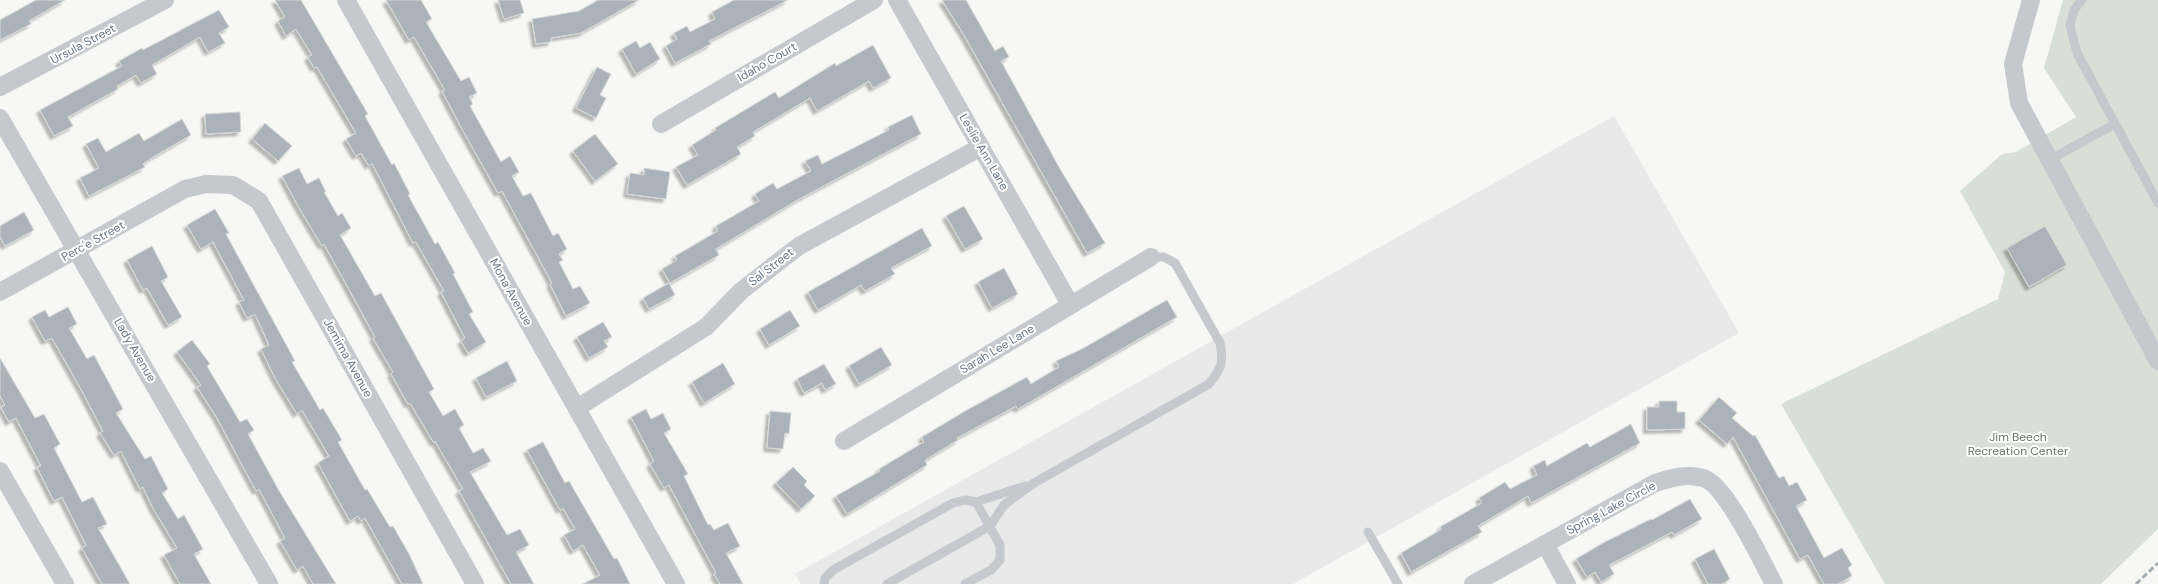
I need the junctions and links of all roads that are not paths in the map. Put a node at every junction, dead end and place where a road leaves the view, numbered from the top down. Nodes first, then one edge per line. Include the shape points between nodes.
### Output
1 (165, 0) edge
2 (346, 0) edge
3 (874, 0) edge
4 (897, 0) edge
5 (2031, 0) edge
6 (2082, 0) edge
7 (0, 87) edge
8 (0, 118) edge
9 (661, 124) dead end
10 (2115, 124) junction
11 (981, 147) junction
12 (2049, 160) junction
13 (185, 189) joint
14 (2158, 203) edge
15 (77, 249) junction
16 (1151, 258) joint
17 (0, 292) edge
18 (1070, 304) junction
19 (2158, 361) edge
20 (577, 408) junction
21 (844, 441) dead end
22 (0, 471) edge
23 (1034, 483) junction
24 (976, 502) junction
25 (990, 526) junction
26 (1368, 532) dead end
27 (1545, 544) junction
28 (65, 584) edge
29 (269, 584) edge
30 (475, 584) edge
31 (676, 584) edge
32 (824, 584) edge
33 (887, 584) edge
34 (965, 584) edge
35 (1398, 584) edge
36 (1473, 584) edge
37 (1567, 584) edge
38 (1774, 584) edge

1 - 7 street, Ursula Street
2 - 20 street, Mona Avenue
3 - 9 street, Idaho Court
4 - 11 street, Leslie Ann Lane
5 - 12 street via 2013,64 2015,85 2019,103
6 - 10 lane via 2074,10 2070,25 2071,36 2077,53
8 - 15 street, Lady Avenue
10 - 12 lane
10 - 14 lane
11 - 18 street, Leslie Ann Lane
11 - 20 street, Sal Street via 799,246 741,291 706,328
12 - 19 street
13 - 15 street, Perc'e Street
13 - 30 street, Jemima Avenue via 206,184 233,185 259,201
15 - 17 street, Perc'e Street
15 - 29 street, Lady Avenue
16 - 18 street, Sarah Lee Lane
16 - 23 lane via 1164,257 1175,263 1220,343 1223,357 1219,371 1209,384
18 - 21 street, Sarah Lee Lane
20 - 31 street, Mona Avenue
22 - 28 street
23 - 24 lane
23 - 25 lane via 1004,505
24 - 25 lane
24 - 32 lane via 965,500 954,503 833,570 825,578
25 - 33 lane
25 - 34 lane via 1000,546 1000,560 991,570
26 - 35 lane
27 - 36 street, Spring Lake Circle
27 - 37 street
27 - 38 street, Spring Lake Circle via 1655,483 1682,475 1705,478 1726,496

